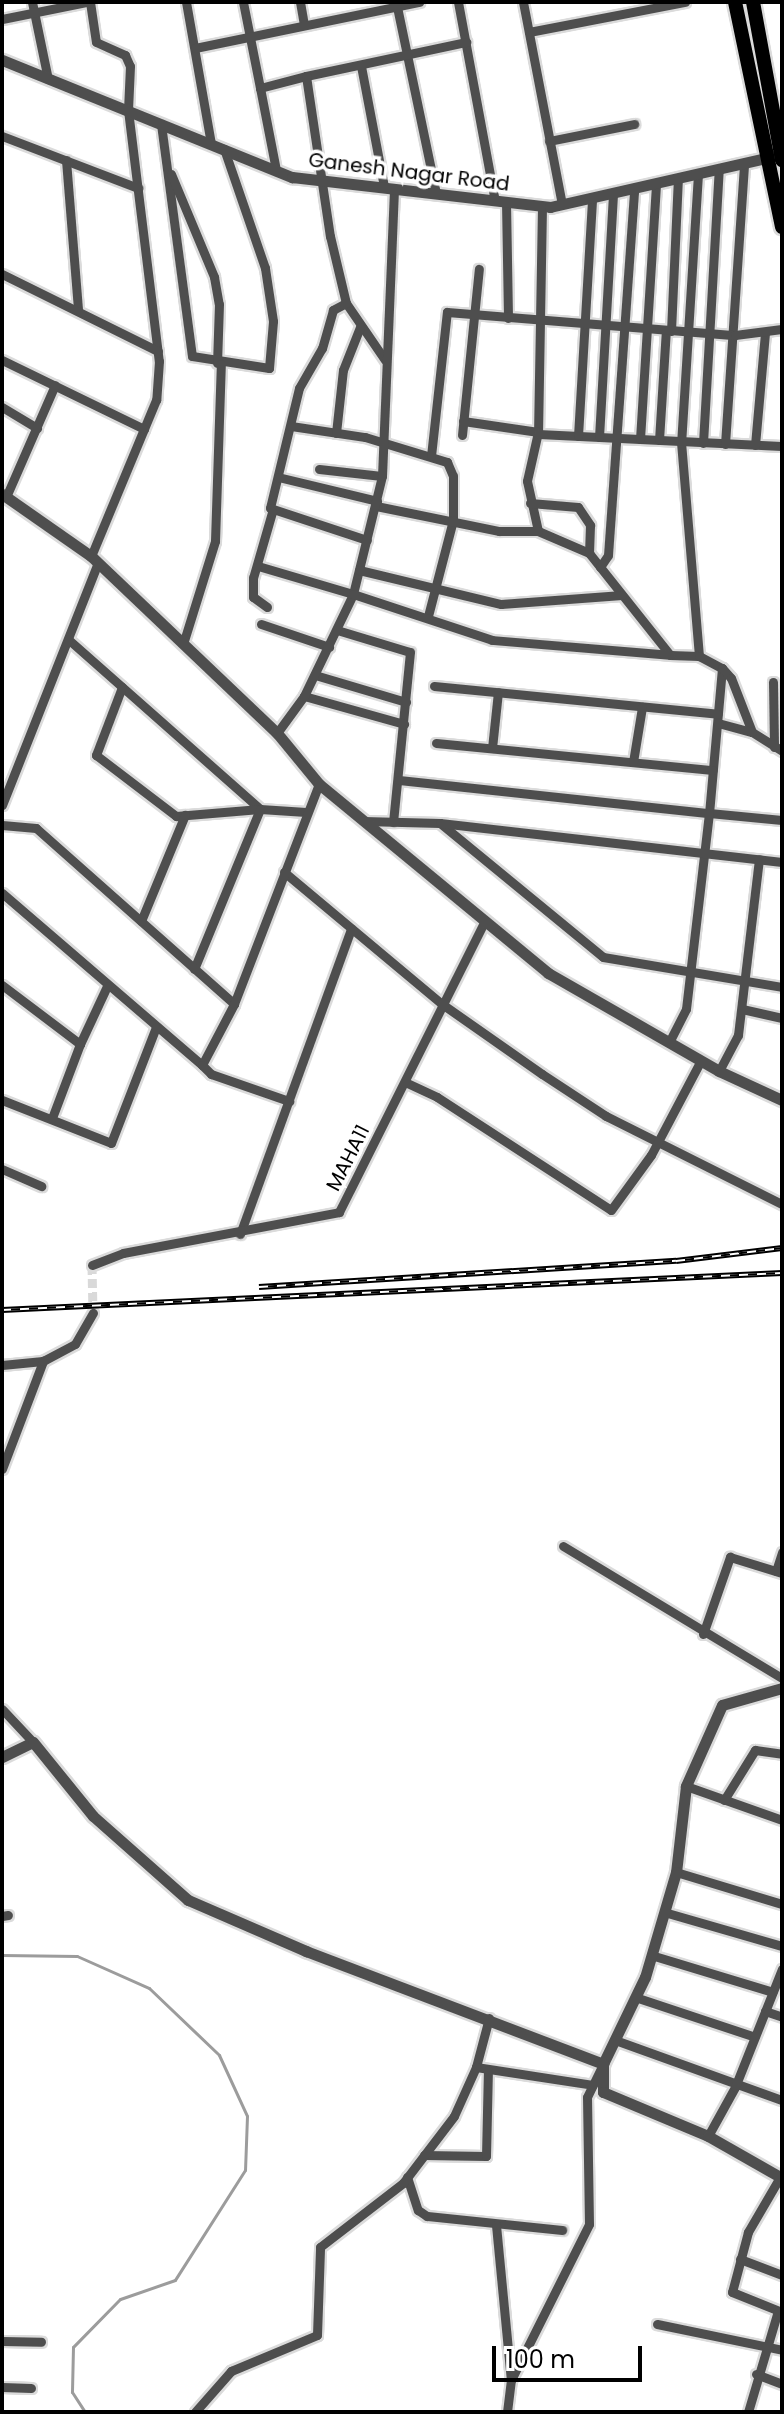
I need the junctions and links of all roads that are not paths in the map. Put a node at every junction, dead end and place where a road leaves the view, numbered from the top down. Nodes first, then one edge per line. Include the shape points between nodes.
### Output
1 (88, 2) edge
2 (186, 2) edge
3 (243, 2) edge
4 (300, 2) edge
5 (419, 2) edge
6 (458, 2) edge
7 (523, 2) edge
8 (685, 2) edge
9 (735, 2) edge
10 (753, 2) edge
11 (397, 4) edge
12 (33, 7) edge
13 (2, 19) edge
14 (304, 24) junction
15 (529, 32) junction
16 (249, 35) junction
17 (466, 42) junction
18 (195, 48) junction
19 (406, 54) junction
20 (2, 62) edge
21 (361, 66) junction
22 (306, 76) junction
23 (48, 79) junction
24 (260, 88) junction
25 (128, 110) junction
26 (161, 124) junction
27 (634, 124) dead end
28 (2, 136) edge
29 (549, 141) junction
30 (211, 144) junction
31 (224, 149) junction
32 (776, 157) edge
33 (66, 160) junction
34 (166, 163) junction
35 (744, 163) junction
36 (719, 169) junction
37 (276, 170) junction
38 (698, 174) junction
39 (678, 178) junction
40 (326, 181) junction
41 (656, 183) junction
42 (138, 188) junction
43 (389, 188) junction
44 (634, 188) junction
45 (613, 193) junction
46 (436, 194) junction
47 (592, 198) junction
48 (501, 201) junction
49 (562, 204) junction
50 (542, 206) junction
51 (782, 227) edge
52 (479, 269) dead end
53 (2, 274) edge
54 (346, 303) junction
55 (78, 310) junction
56 (472, 314) junction
57 (508, 318) junction
58 (540, 321) junction
59 (584, 324) junction
60 (606, 326) junction
61 (360, 327) junction
62 (628, 327) junction
63 (648, 328) junction
64 (782, 329) edge
65 (668, 330) junction
66 (687, 332) junction
67 (711, 333) junction
68 (765, 334) junction
69 (735, 335) junction
70 (158, 351) junction
71 (2, 360) edge
72 (385, 360) junction
73 (219, 363) junction
74 (55, 385) junction
75 (2, 407) edge
76 (463, 421) junction
77 (291, 426) junction
78 (37, 428) junction
79 (144, 429) junction
80 (336, 433) junction
81 (538, 433) junction
82 (462, 435) dead end
83 (578, 436) junction
84 (599, 437) junction
85 (616, 438) junction
86 (640, 439) junction
87 (659, 440) junction
88 (681, 442) junction
89 (385, 443) junction
90 (703, 443) junction
91 (725, 444) junction
92 (755, 445) junction
93 (782, 446) edge
94 (431, 456) junction
95 (319, 469) dead end
96 (382, 476) junction
97 (278, 477) junction
98 (3, 499) edge
99 (376, 503) junction
100 (530, 503) junction
101 (272, 512) junction
102 (453, 520) junction
103 (538, 531) junction
104 (367, 540) junction
105 (589, 553) junction
106 (95, 560) junction
107 (258, 566) junction
108 (600, 567) junction
109 (359, 570) junction
110 (436, 584) junction
111 (353, 594) junction
112 (622, 595) junction
113 (267, 607) dead end
114 (428, 616) junction
115 (261, 624) dead end
116 (337, 630) junction
117 (69, 640) junction
118 (183, 644) junction
119 (329, 647) junction
120 (670, 655) junction
121 (699, 656) junction
122 (722, 668) junction
123 (315, 675) junction
124 (773, 682) dead end
125 (434, 686) dead end
126 (122, 687) junction
127 (498, 692) junction
128 (304, 696) junction
129 (406, 702) junction
130 (642, 707) junction
131 (718, 719) junction
132 (404, 724) junction
133 (752, 732) junction
134 (277, 733) junction
135 (436, 743) dead end
136 (492, 748) junction
137 (778, 749) edge
138 (633, 762) junction
139 (713, 770) junction
140 (399, 780) junction
141 (319, 784) junction
142 (2, 805) edge
143 (260, 809) junction
144 (306, 812) junction
145 (709, 813) junction
146 (185, 815) junction
147 (782, 820) edge
148 (363, 821) junction
149 (393, 822) junction
150 (440, 823) junction
151 (2, 825) edge
152 (705, 852) junction
153 (759, 859) junction
154 (782, 862) edge
155 (284, 872) junction
156 (2, 893) edge
157 (141, 921) junction
158 (485, 921) junction
159 (351, 929) junction
160 (194, 969) junction
161 (690, 974) junction
162 (746, 982) junction
163 (2, 985) edge
164 (107, 986) junction
165 (782, 987) edge
166 (234, 1004) junction
167 (442, 1004) junction
168 (742, 1009) junction
169 (782, 1018) edge
170 (156, 1027) junction
171 (669, 1043) junction
172 (80, 1044) junction
173 (701, 1060) junction
174 (202, 1065) junction
175 (719, 1071) junction
176 (405, 1082) junction
177 (2, 1100) edge
178 (782, 1100) edge
179 (289, 1101) junction
180 (52, 1118) junction
181 (657, 1142) junction
182 (2, 1169) edge
183 (41, 1186) dead end
184 (782, 1204) edge
185 (240, 1234) junction
186 (92, 1265) dead end
187 (93, 1313) tunnel mouth
188 (43, 1361) junction
189 (2, 1365) edge
190 (2, 1469) edge
191 (563, 1546) dead end
192 (782, 1552) edge
193 (779, 1572) edge
194 (703, 1634) junction
195 (782, 1678) edge
196 (782, 1688) edge
197 (2, 1709) edge
198 (33, 1742) junction
199 (782, 1754) edge
200 (2, 1757) edge
201 (686, 1786) junction
202 (724, 1800) junction
203 (782, 1820) edge
204 (676, 1872) junction
205 (782, 1904) edge
206 (664, 1912) junction
207 (782, 1946) edge
208 (651, 1955) junction
209 (782, 1969) edge
210 (773, 1992) junction
211 (635, 1997) junction
212 (765, 2011) junction
213 (782, 2017) edge
214 (489, 2018) junction
215 (755, 2037) junction
216 (615, 2040) junction
217 (603, 2064) junction
218 (476, 2067) junction
219 (488, 2070) junction
220 (737, 2081) junction
221 (593, 2085) junction
222 (782, 2100) edge
223 (708, 2136) junction
224 (424, 2155) junction
225 (407, 2177) junction
226 (781, 2177) edge
227 (496, 2225) junction
228 (562, 2230) dead end
229 (740, 2259) junction
230 (782, 2275) edge
231 (780, 2312) edge
232 (657, 2324) dead end
233 (2, 2341) edge
234 (41, 2342) dead end
235 (766, 2344) junction
236 (782, 2350) edge
237 (756, 2374) junction
238 (511, 2380) junction
239 (782, 2384) edge
240 (2, 2387) edge
241 (31, 2388) dead end
242 (195, 2412) edge
243 (507, 2412) edge
244 (748, 2412) edge

1 - 12 street
1 - 25 street via 96,42 129,61
2 - 18 street
3 - 16 street
4 - 14 street
5 - 11 street
6 - 17 street
7 - 15 street
8 - 15 street
9 - 32 main road
10 - 32 main road
11 - 14 street
11 - 19 street
12 - 13 street
12 - 23 street
14 - 16 street
15 - 29 street
16 - 18 street
16 - 24 street
17 - 19 street
17 - 48 street
18 - 30 street
19 - 21 street
19 - 46 street
20 - 23 street, Ganesh Nagar Road
21 - 22 street
21 - 43 street
22 - 24 street
22 - 40 street
23 - 25 street, Ganesh Nagar Road
24 - 37 street
25 - 26 street, Ganesh Nagar Road
25 - 42 street
26 - 30 street, Ganesh Nagar Road
26 - 34 street
27 - 29 street
28 - 33 street
29 - 49 street
30 - 31 street, Ganesh Nagar Road
31 - 37 street, Ganesh Nagar Road
31 - 73 street via 265,268 273,321 269,368
32 - 35 street, Ganesh Nagar Road
32 - 51 main road
33 - 42 street
33 - 55 street
34 - 73 street via 214,277
34 - 73 street via 192,356
35 - 36 street, Ganesh Nagar Road
35 - 69 street
36 - 38 street, Ganesh Nagar Road
36 - 67 street
37 - 40 street, Ganesh Nagar Road
38 - 39 street, Ganesh Nagar Road
38 - 66 street
39 - 41 street, Ganesh Nagar Road
39 - 65 street
40 - 43 street, Ganesh Nagar Road
40 - 54 street via 330,236
41 - 44 street, Ganesh Nagar Road
41 - 63 street
42 - 70 street
43 - 46 street, Ganesh Nagar Road
43 - 72 street
44 - 45 street, Ganesh Nagar Road
44 - 62 street
45 - 47 street, Ganesh Nagar Road
45 - 60 street
46 - 48 street, Ganesh Nagar Road
47 - 49 street, Ganesh Nagar Road
47 - 59 street
48 - 50 street, Ganesh Nagar Road
48 - 57 street
49 - 50 street, Ganesh Nagar Road
50 - 58 street
52 - 56 street
53 - 55 street
54 - 61 street
54 - 77 street via 333,310 322,348 299,388
55 - 70 street
56 - 57 street
56 - 76 street
56 - 94 street via 445,314
57 - 58 street
58 - 59 street
58 - 81 street
59 - 60 street
59 - 83 street
60 - 62 street
60 - 84 street
61 - 72 street
61 - 80 street via 343,370
62 - 63 street
62 - 85 street
63 - 65 street
63 - 86 street
64 - 68 street
65 - 66 street
65 - 87 street
66 - 67 street
66 - 88 street
67 - 69 street
67 - 90 street
68 - 69 street
68 - 92 street
69 - 91 street
70 - 79 street via 156,400
71 - 74 street
72 - 89 street
73 - 118 street via 215,541
74 - 78 street
74 - 79 street
75 - 78 street
76 - 81 street
76 - 82 street
77 - 80 street
77 - 97 street
78 - 98 street
79 - 106 street
80 - 89 street
81 - 83 street
81 - 100 street via 528,469
83 - 84 street
84 - 85 street
85 - 86 street
85 - 108 street via 608,555
86 - 87 street
87 - 88 street
88 - 90 street
88 - 121 street
89 - 94 street
89 - 96 street
90 - 91 street
91 - 92 street
92 - 93 street
94 - 102 street via 450,468
95 - 96 street
96 - 99 street
97 - 99 street
97 - 101 street
98 - 106 street
99 - 102 street
99 - 104 street
100 - 103 street
100 - 105 street via 578,507 590,525
101 - 104 street
101 - 107 street via 257,552
102 - 103 street via 499,531
102 - 110 street
103 - 105 street
104 - 109 street
105 - 108 street
106 - 117 street
106 - 118 street
107 - 111 street
107 - 113 street via 253,597
108 - 112 street
109 - 110 street
109 - 111 street
110 - 112 street via 501,604
110 - 114 street
111 - 114 street
111 - 116 street
112 - 120 street
114 - 120 street via 492,640
115 - 119 street
116 - 119 street
116 - 129 street via 409,650
117 - 126 street
117 - 142 street
118 - 134 street
119 - 123 street
120 - 121 street
121 - 122 street
122 - 131 street
122 - 133 street
123 - 128 street
123 - 129 street
124 - 137 street
125 - 127 street
126 - 143 street
126 - 146 street via 95,753 176,816
127 - 130 street
127 - 136 street
128 - 132 street
128 - 134 street
129 - 132 street
130 - 131 street
130 - 138 street
131 - 133 street
131 - 139 street
132 - 140 street
133 - 137 street
134 - 141 street
135 - 136 street
136 - 138 street
138 - 139 street
139 - 145 street
140 - 145 street
140 - 149 street
141 - 144 street
141 - 148 street
143 - 144 street
143 - 146 street
143 - 160 street
144 - 155 street
145 - 147 street
145 - 152 street
146 - 157 street
148 - 149 street
148 - 158 street
149 - 150 street
150 - 152 street
150 - 161 street via 603,957
151 - 157 street via 36,828
152 - 153 street
152 - 161 street
153 - 154 street
153 - 162 street
155 - 159 street
155 - 166 street
156 - 164 street
157 - 160 street
158 - 167 street, MAHA11
158 - 171 street via 548,973
159 - 167 street
159 - 179 street
160 - 166 street
161 - 162 street
161 - 171 street via 686,1009
162 - 165 street
162 - 168 street
163 - 172 street
164 - 170 street
164 - 172 street
166 - 174 street
167 - 176 street, MAHA11
167 - 181 street via 580,1099
168 - 169 street
168 - 175 street via 738,1035
170 - 174 street
170 - 180 street via 111,1143
171 - 173 street
172 - 180 street
173 - 175 street
173 - 181 street
174 - 179 street via 211,1074
175 - 178 street
176 - 181 street via 437,1097 611,1210
176 - 185 street, MAHA11 via 339,1212
177 - 180 street
179 - 185 street
181 - 184 street
182 - 183 street
185 - 186 street, MAHA11 via 123,1253
187 - 188 street via 75,1344
188 - 189 street
188 - 190 street
191 - 194 street
192 - 193 street
193 - 194 street via 730,1557
194 - 195 street
196 - 201 street via 722,1705
197 - 198 street
198 - 200 street
198 - 214 street via 93,1816 188,1900 306,1951
199 - 202 street via 755,1750
201 - 202 street
201 - 204 street
202 - 203 street
204 - 205 street
204 - 206 street
206 - 207 street
206 - 208 street
208 - 210 street
208 - 211 street
209 - 210 street
210 - 212 street
211 - 215 street
211 - 216 street
212 - 213 street
212 - 215 street
214 - 217 street
214 - 218 street
215 - 220 street
216 - 217 street
216 - 220 street
217 - 221 street
217 - 223 street via 603,2092
218 - 219 street
218 - 224 street via 457,2112
219 - 221 street
219 - 224 street via 486,2156
220 - 222 street
220 - 223 street
221 - 238 street via 587,2097 589,2224
223 - 226 street
224 - 225 street
225 - 227 street via 422,2214
225 - 242 street via 320,2247 317,2335 231,2371
226 - 229 street via 750,2228
227 - 228 street
227 - 238 street
229 - 230 street
229 - 231 street via 733,2294
231 - 235 street
232 - 235 street
233 - 234 street
235 - 236 street
235 - 237 street
237 - 239 street
237 - 244 street
238 - 243 street
240 - 241 street

